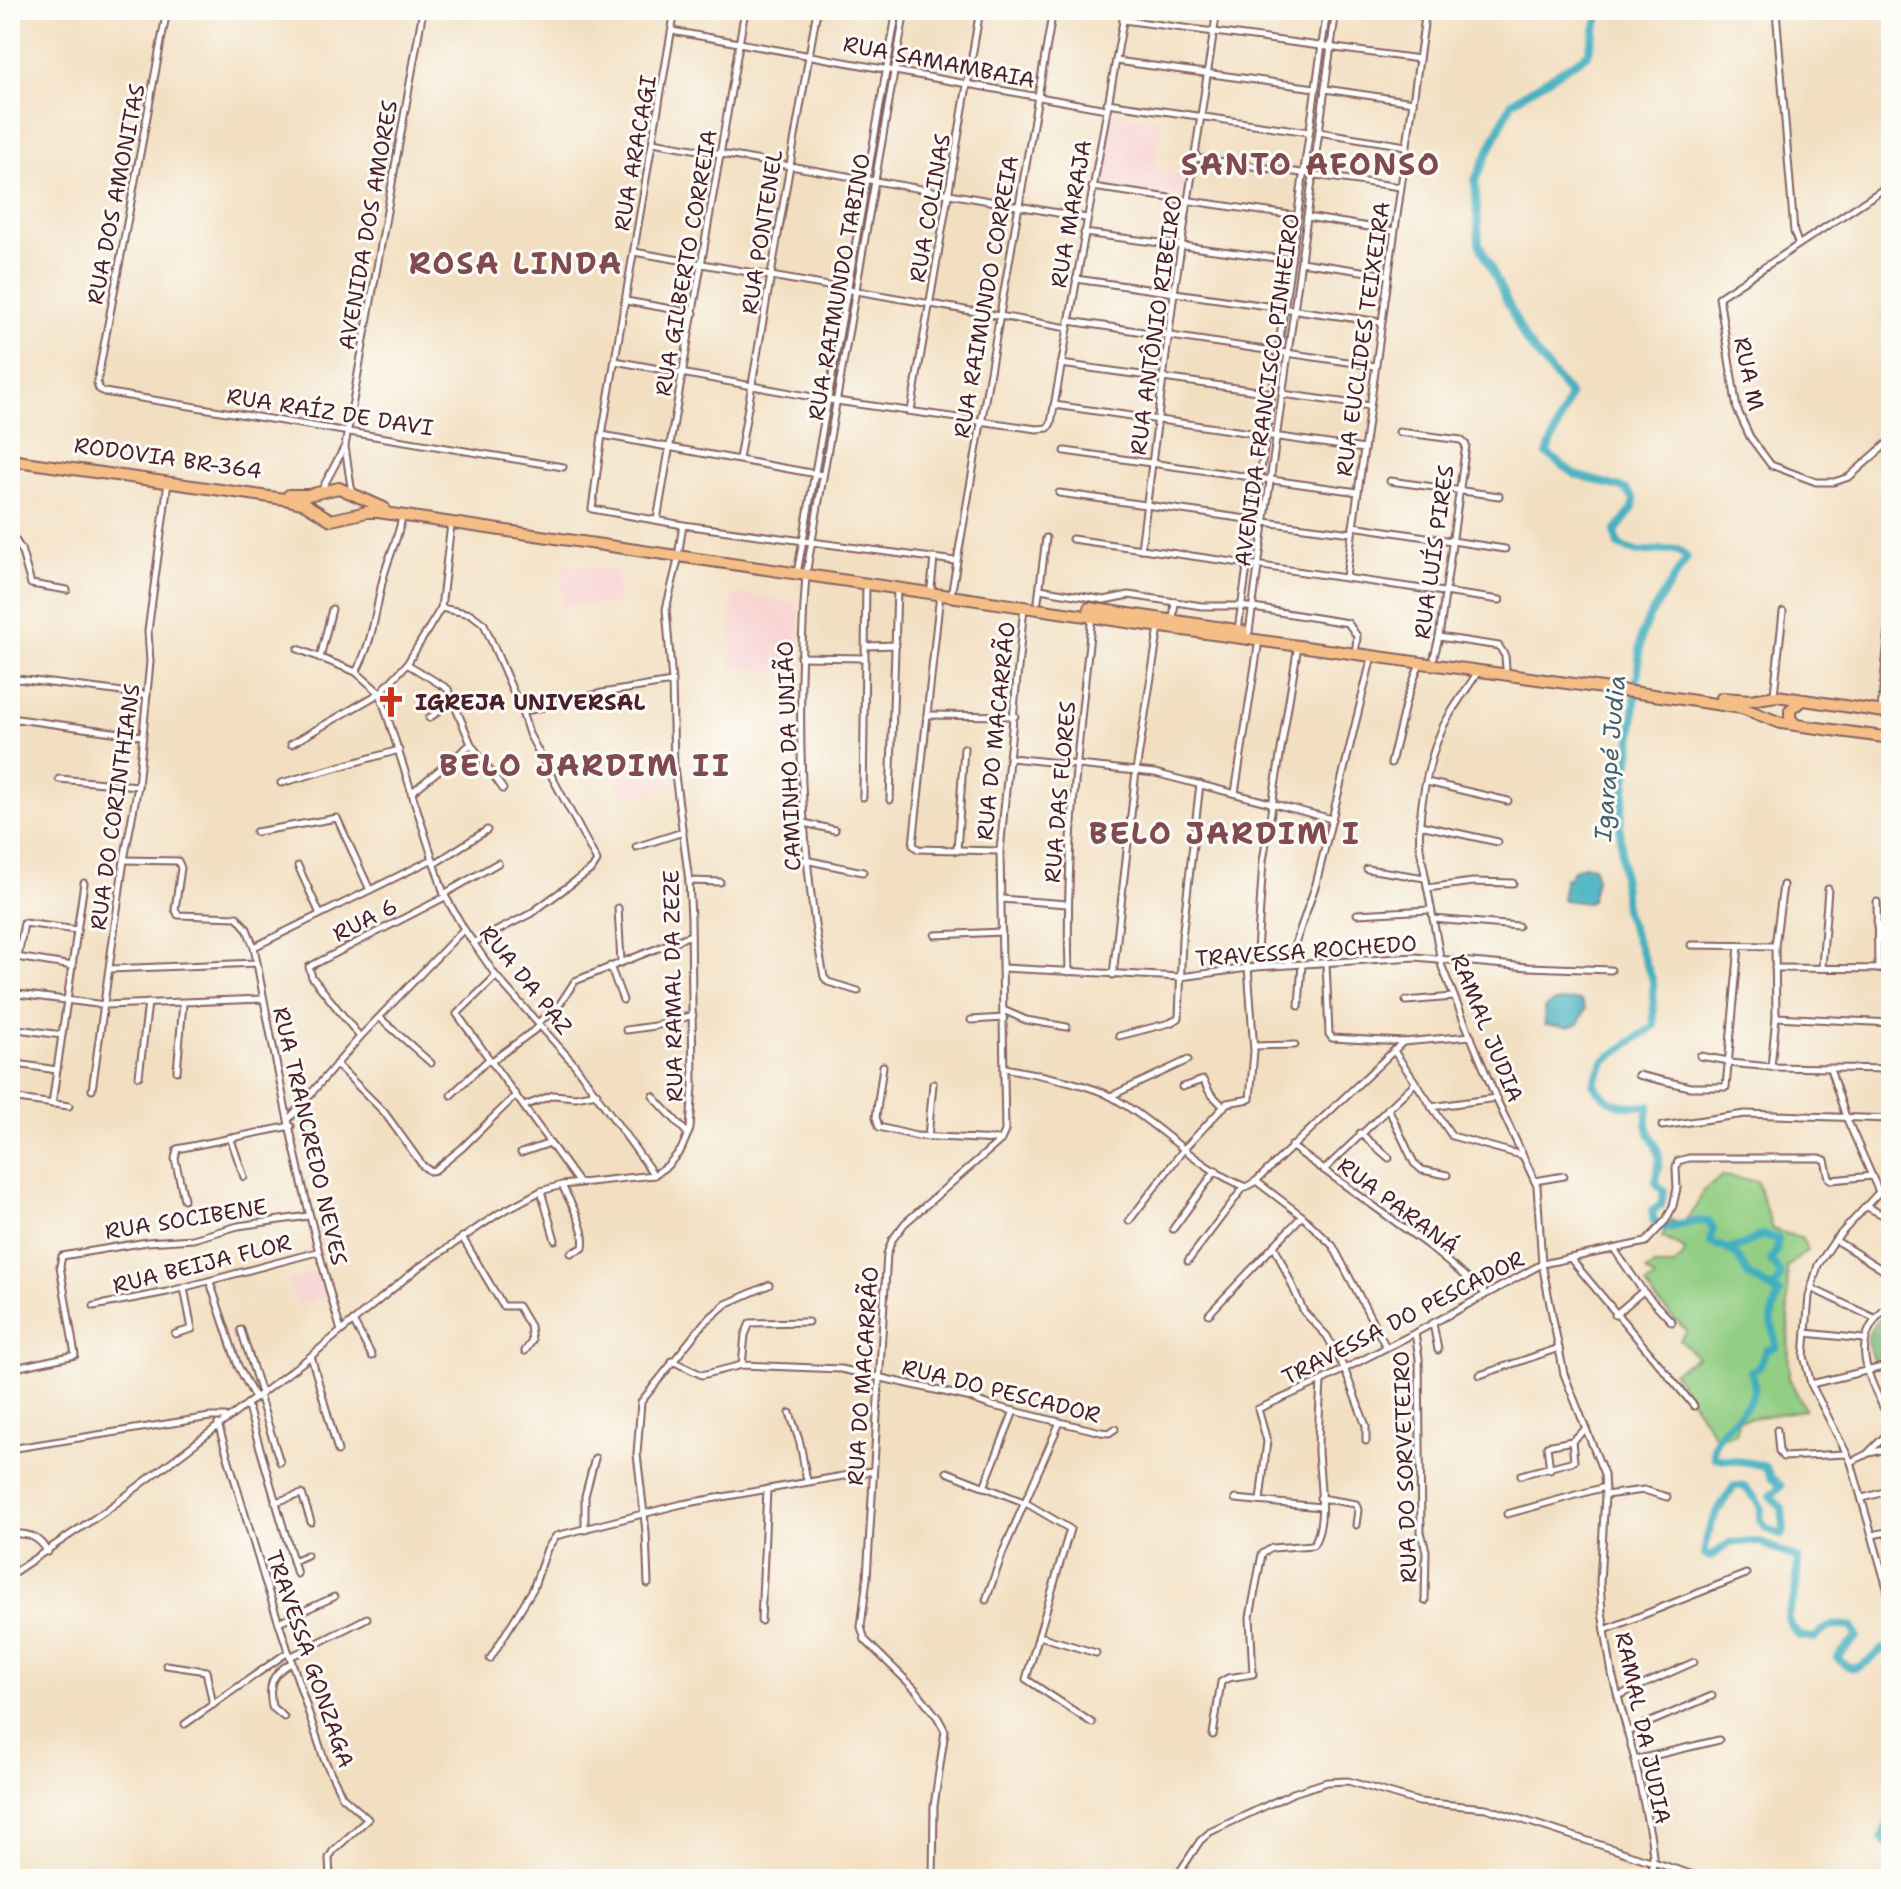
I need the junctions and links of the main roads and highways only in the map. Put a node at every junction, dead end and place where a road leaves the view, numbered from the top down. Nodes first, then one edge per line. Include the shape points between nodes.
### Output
1 (10, 458) edge
2 (321, 492) junction
3 (352, 494) junction
4 (318, 512) junction
5 (350, 516) junction
6 (679, 553) junction
7 (804, 570) junction
8 (936, 591) junction
9 (1141, 619) junction
10 (1204, 628) junction
11 (1610, 687) junction
12 (1676, 695) junction
13 (1802, 700) junction
14 (1886, 712) edge
15 (1797, 726) junction
16 (1891, 738) edge

1 - 2 highway, RODOVIA BR-364 via 280,494
1 - 4 highway via 298,502
2 - 3 highway via 334,488
2 - 4 highway
3 - 5 highway via 355,507
3 - 6 highway via 382,507
4 - 5 highway via 331,520
5 - 6 highway via 367,512
6 - 7 highway
7 - 8 highway
7 - 8 highway
8 - 9 highway
8 - 9 highway
9 - 10 highway via 1173,619
9 - 10 highway via 1159,626
10 - 11 highway
10 - 11 highway via 1434,657
11 - 12 highway
12 - 13 highway
12 - 15 highway
13 - 14 highway
13 - 15 highway via 1789,715
15 - 16 highway

